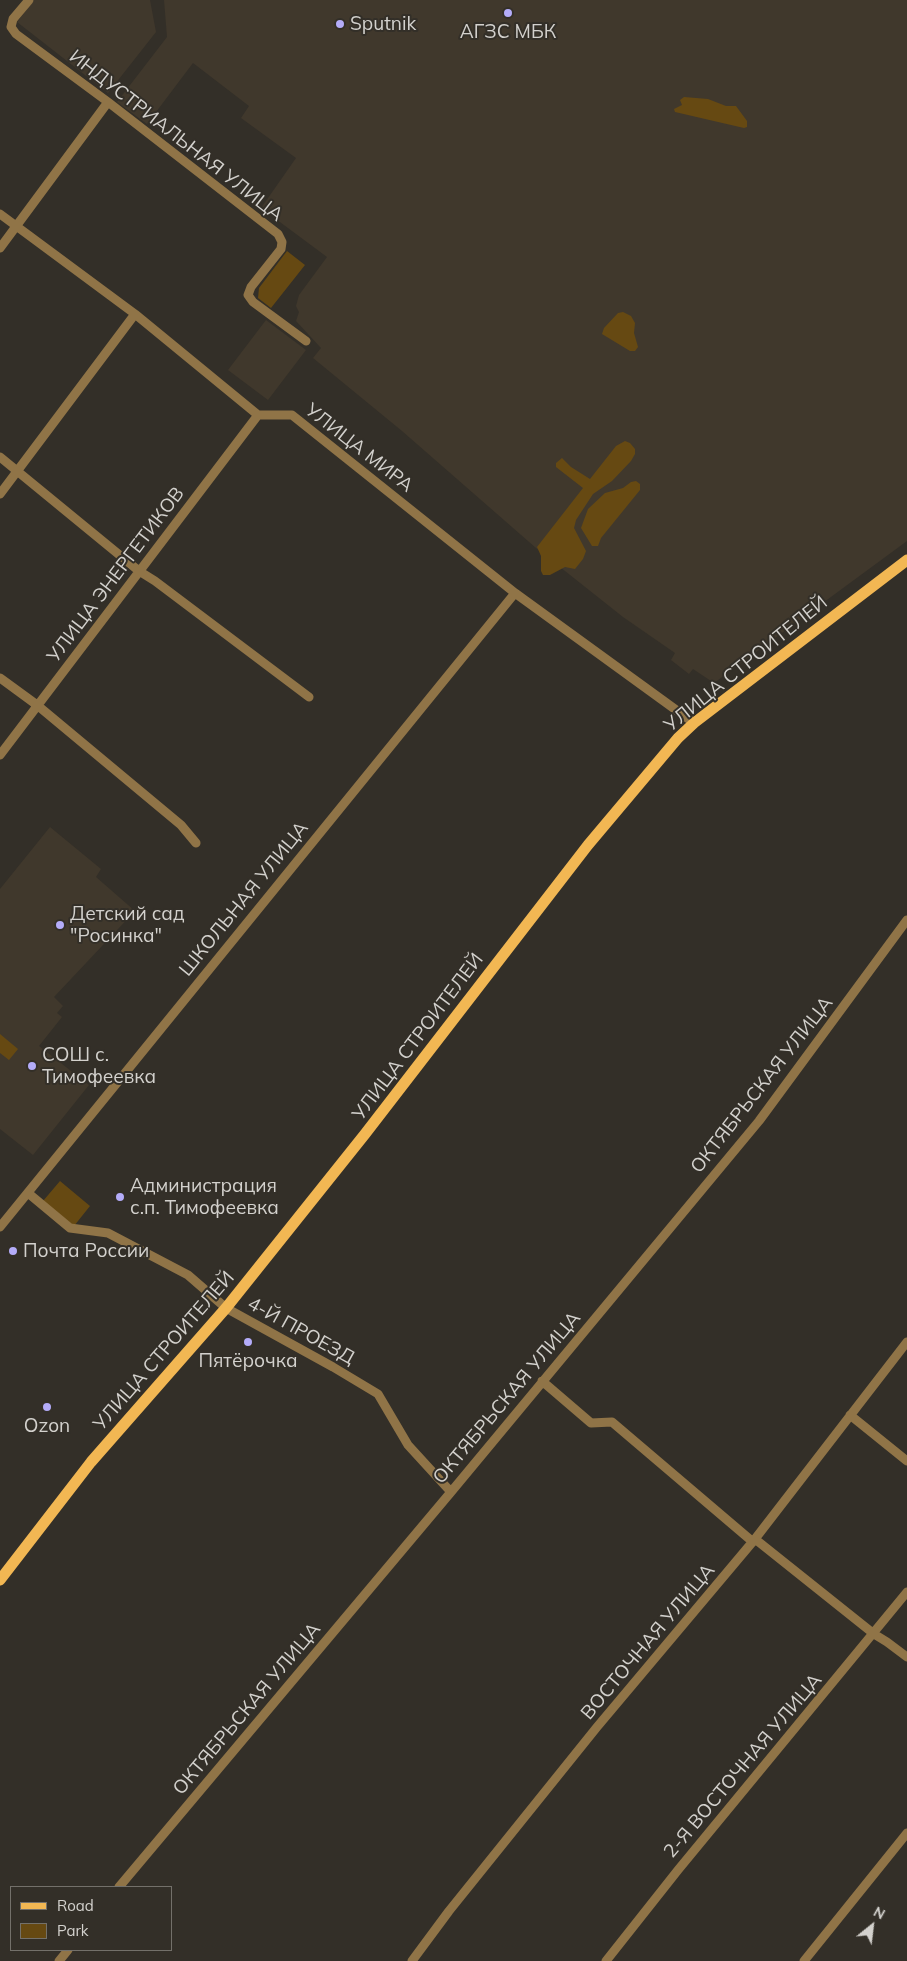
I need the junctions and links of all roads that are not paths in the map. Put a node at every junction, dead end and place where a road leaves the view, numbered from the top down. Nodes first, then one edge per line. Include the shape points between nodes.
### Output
1 (29, 0) edge
2 (108, 102) junction
3 (0, 214) edge
4 (16, 226) junction
5 (0, 248) edge
6 (135, 314) junction
7 (306, 341) dead end
8 (258, 415) junction
9 (0, 457) edge
10 (17, 472) junction
11 (0, 494) edge
12 (907, 560) edge
13 (139, 571) junction
14 (515, 593) junction
15 (0, 678) edge
16 (309, 698) dead end
17 (37, 705) junction
18 (694, 723) junction
19 (0, 755) edge
20 (196, 843) dead end
21 (907, 920) edge
22 (28, 1193) junction
23 (0, 1227) edge
24 (226, 1308) junction
25 (907, 1342) edge
26 (542, 1381) junction
27 (850, 1416) junction
28 (907, 1460) edge
29 (450, 1492) junction
30 (754, 1540) junction
31 (0, 1580) edge
32 (907, 1592) edge
33 (874, 1634) junction
34 (907, 1657) edge
35 (907, 1833) edge
36 (120, 1886) edge
37 (67, 1951) edge
38 (59, 1961) edge
39 (412, 1961) edge
40 (606, 1961) edge
41 (804, 1961) edge

1 - 2 street, ИНДУСТРИАЛЬНАЯ УЛИЦА via 13,19 11,27 16,34
2 - 4 street
2 - 7 street, ИНДУСТРИАЛЬНАЯ УЛИЦА via 278,234 281,249 248,295
3 - 4 street
4 - 5 street
4 - 6 street
6 - 8 street
6 - 10 street
8 - 13 street, УЛИЦА ЭНЕРГЕТИКОВ
8 - 14 street, УЛИЦА МИРА via 292,414
9 - 10 street
10 - 11 street
10 - 13 street
12 - 18 main road, УЛИЦА СТРОИТЕЛЕЙ
13 - 16 street
13 - 17 street, УЛИЦА ЭНЕРГЕТИКОВ
14 - 18 street, УЛИЦА МИРА
14 - 22 street, ШКОЛЬНАЯ УЛИЦА
15 - 17 street
17 - 19 street, УЛИЦА ЭНЕРГЕТИКОВ
17 - 20 street via 181,825
18 - 24 main road, УЛИЦА СТРОИТЕЛЕЙ via 588,845
21 - 26 street, ОКТЯБРЬСКАЯ УЛИЦА via 759,1121
22 - 23 street, ШКОЛЬНАЯ УЛИЦА
22 - 24 street, 4-Й ПРОЕЗД via 70,1228 108,1233 188,1275
24 - 29 street, 4-Й ПРОЕЗД via 378,1394 408,1445
24 - 31 main road, УЛИЦА СТРОИТЕЛЕЙ via 91,1462
25 - 27 street, ВОСТОЧНАЯ УЛИЦА
26 - 29 street, ОКТЯБРЬСКАЯ УЛИЦА
26 - 30 street via 591,1423 612,1422
27 - 28 street
27 - 30 street, ВОСТОЧНАЯ УЛИЦА
29 - 36 street, ОКТЯБРЬСКАЯ УЛИЦА
30 - 33 street
30 - 39 street, ВОСТОЧНАЯ УЛИЦА via 597,1727
32 - 33 street, 2-Я ВОСТОЧНАЯ УЛИЦА
33 - 34 street
33 - 40 street, 2-Я ВОСТОЧНАЯ УЛИЦА
35 - 41 street
37 - 38 street

